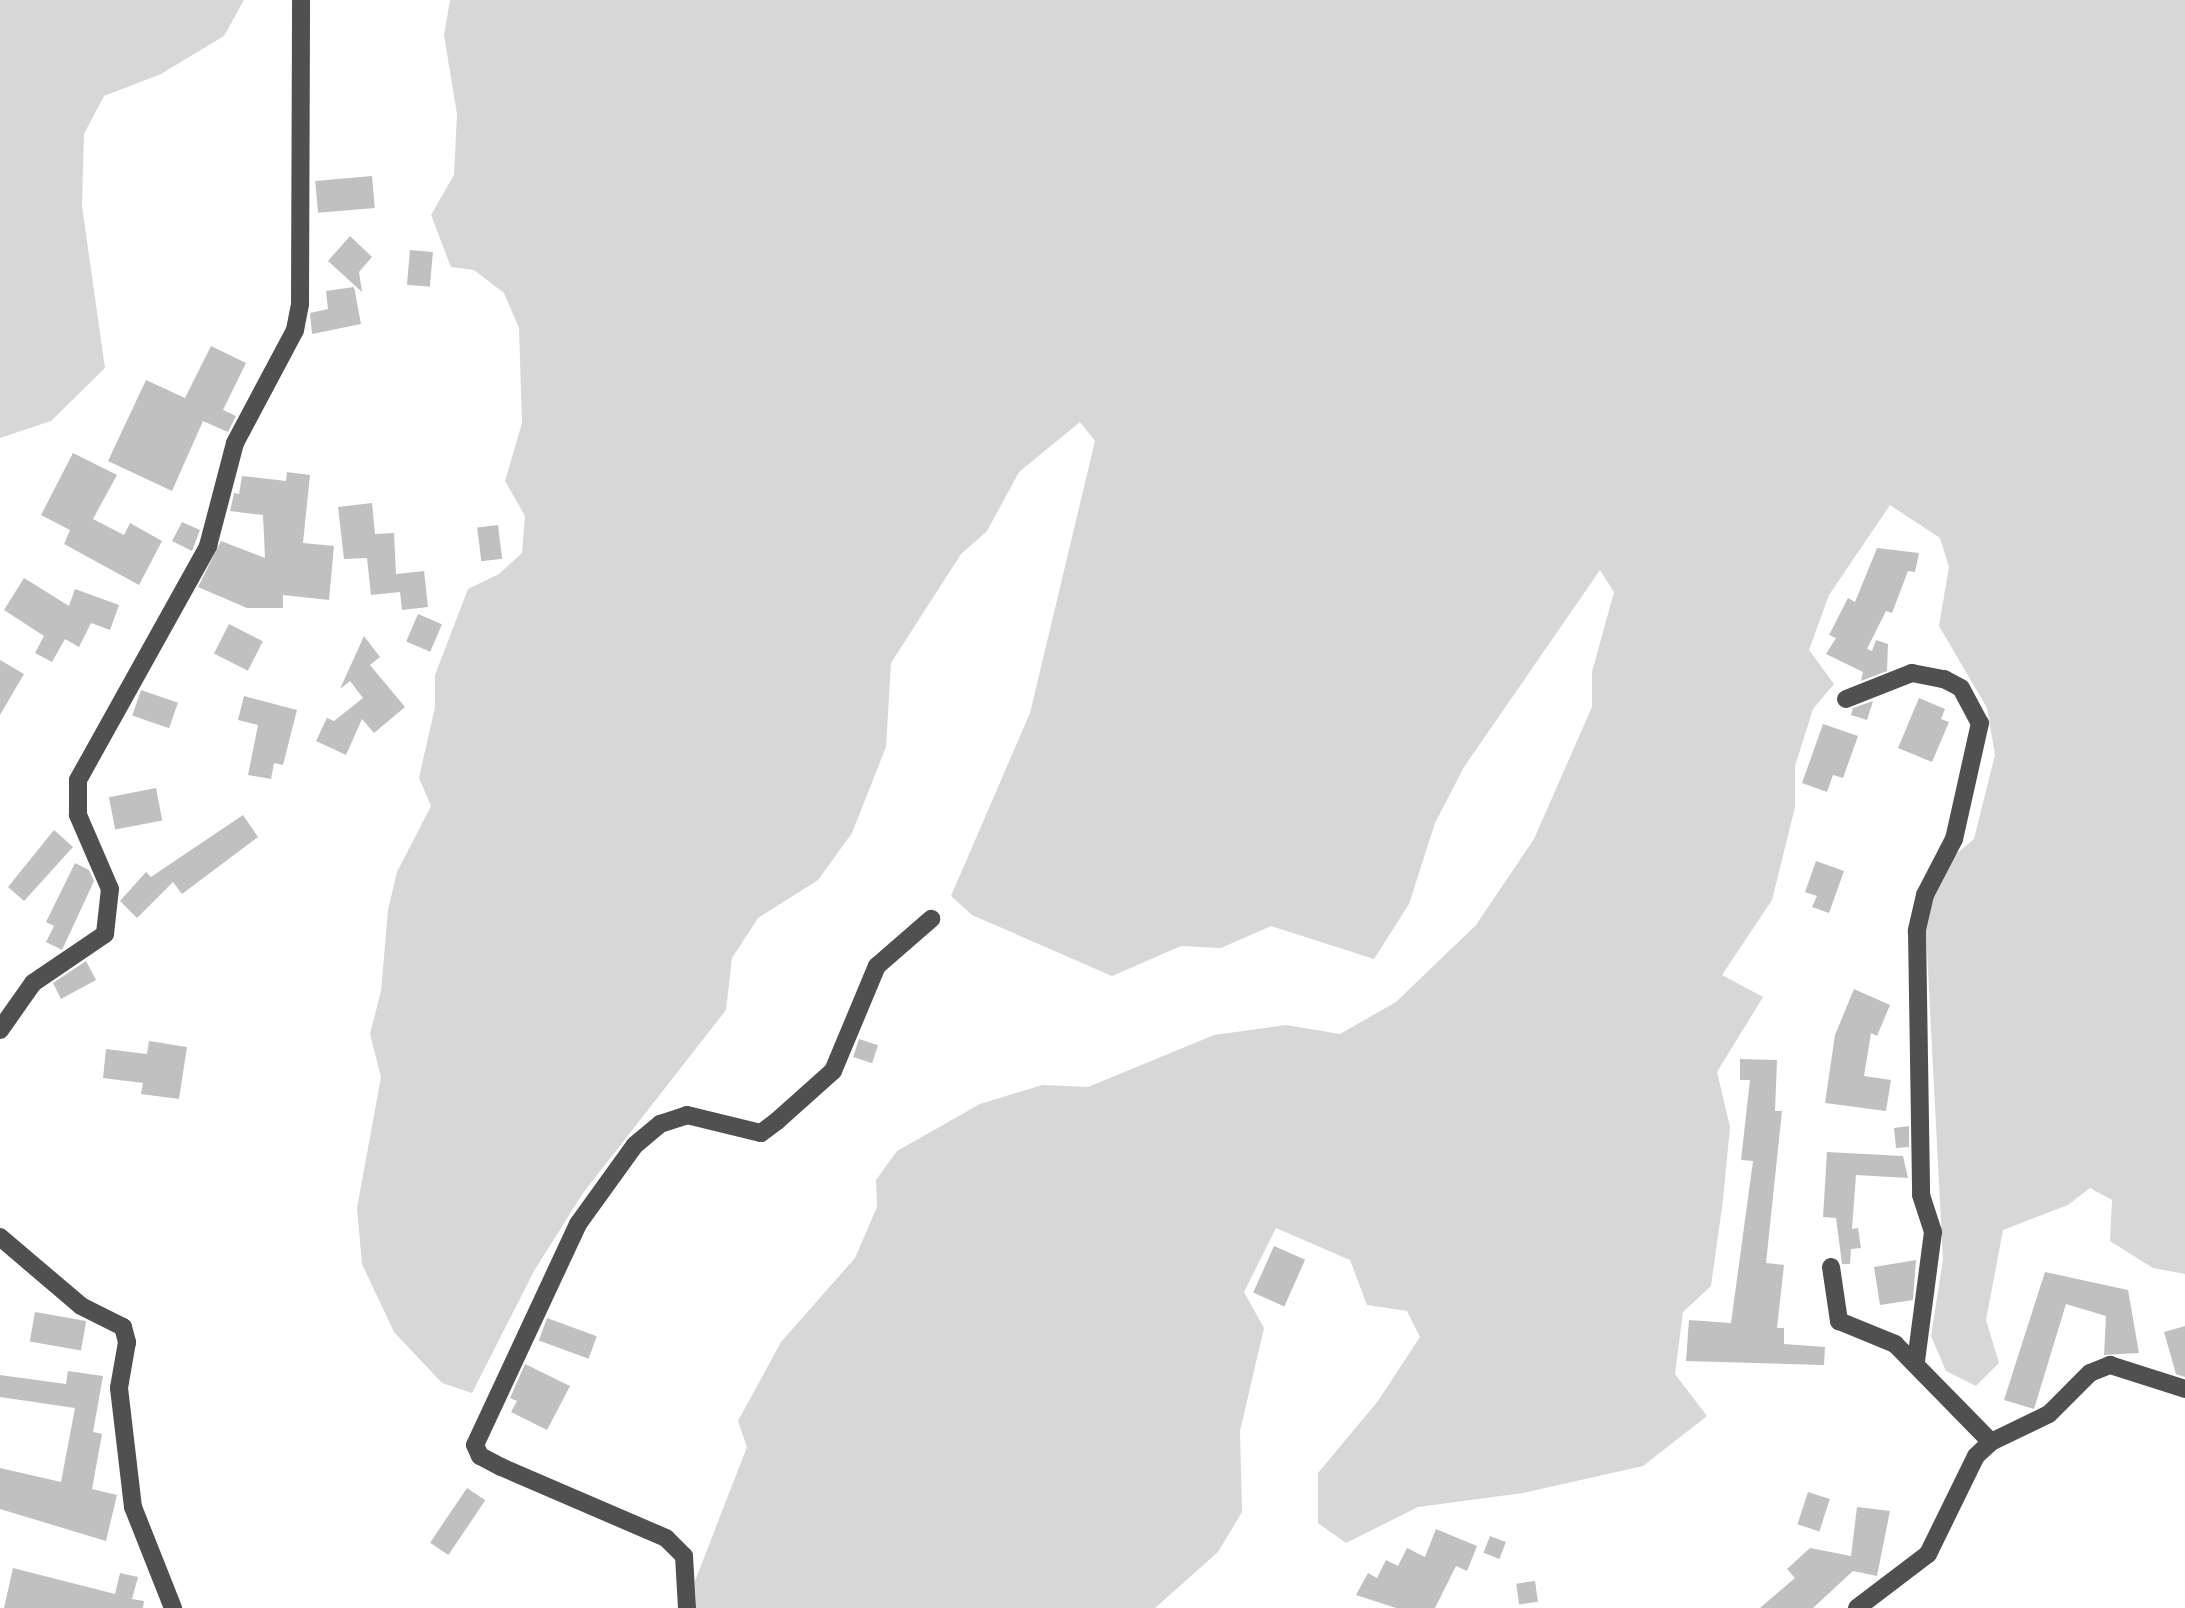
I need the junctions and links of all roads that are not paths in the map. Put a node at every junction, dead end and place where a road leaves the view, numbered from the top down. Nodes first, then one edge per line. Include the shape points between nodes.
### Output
1 (301, 0) edge
2 (1846, 699) dead end
3 (931, 919) dead end
4 (0, 1030) edge
5 (0, 1237) edge
6 (1831, 1267) dead end
7 (1916, 1362) junction
8 (2185, 1389) edge
9 (1990, 1442) junction
10 (173, 1608) edge
11 (687, 1608) edge
12 (1857, 1608) edge

1 - 4 street via 300,304 295,330 235,443 208,546 78,779 78,815 110,889 105,934 33,983
2 - 7 street via 1912,673 1944,679 1961,688 1980,723 1954,839 1926,895 1917,931 1921,1195 1933,1233
3 - 11 street via 877,966 833,1071 777,1121 761,1133 687,1115 660,1125 635,1145 571,1236 475,1445 501,1467 666,1538 684,1556
5 - 10 street via 81,1306 122,1327 127,1342 119,1388 133,1507
6 - 7 street via 1839,1321 1895,1345
7 - 9 street
8 - 9 street via 2110,1365 2090,1373 2049,1414
9 - 12 street via 1963,1477 1928,1554

